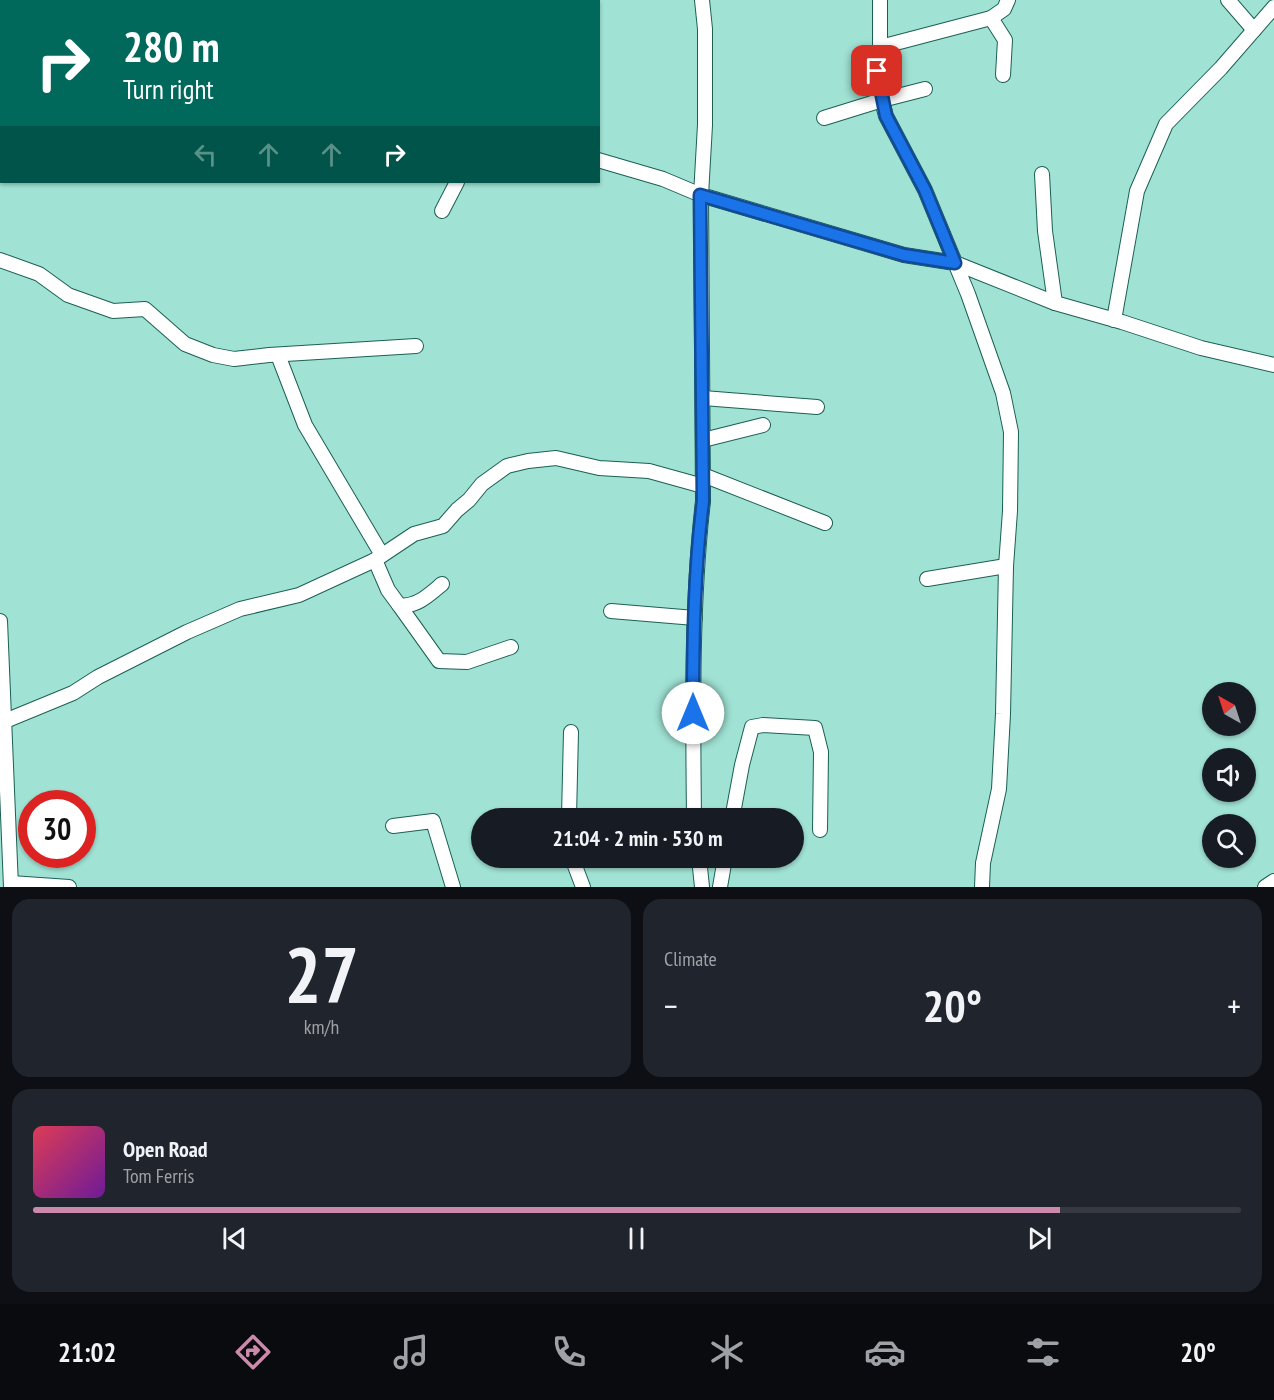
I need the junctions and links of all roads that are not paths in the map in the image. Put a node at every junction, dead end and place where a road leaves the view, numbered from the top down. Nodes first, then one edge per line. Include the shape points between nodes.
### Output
1 (702, 0) edge
2 (880, 0) edge
3 (1008, 0) edge
4 (1228, 0) edge
5 (1274, 7) edge
6 (991, 18) junction
7 (1254, 30) junction
8 (880, 53) junction
9 (1003, 75) dead end
10 (925, 89) dead end
11 (882, 100) junction
12 (824, 118) dead end
13 (600, 160) edge
14 (1042, 174) dead end
15 (456, 183) edge
16 (700, 195) junction
17 (442, 211) dead end
18 (0, 260) edge
19 (955, 263) junction
20 (1055, 303) junction
21 (1114, 320) junction
22 (416, 346) dead end
23 (278, 355) junction
24 (1273, 359) edge
25 (703, 398) junction
26 (817, 407) dead end
27 (763, 425) dead end
28 (703, 440) junction
29 (703, 480) junction
30 (825, 523) dead end
31 (379, 557) junction
32 (1006, 566) junction
33 (927, 579) dead end
34 (442, 584) dead end
35 (399, 605) junction
36 (611, 611) dead end
37 (694, 618) junction
38 (0, 621) edge
39 (511, 647) dead end
40 (2, 698) edge
41 (4, 721) junction
42 (571, 732) dead end
43 (568, 808) edge
44 (694, 808) edge
45 (734, 808) edge
46 (393, 826) dead end
47 (820, 830) dead end
48 (576, 868) edge
49 (700, 868) edge
50 (723, 868) edge
51 (1274, 881) edge
52 (11, 885) edge
53 (69, 887) edge
54 (453, 887) edge
55 (583, 887) edge
56 (702, 887) edge
57 (720, 887) edge
58 (982, 887) edge
59 (1265, 887) edge

1 - 16 street via 705,124
2 - 8 street
3 - 6 street via 1004,9
4 - 7 street
5 - 7 street
6 - 8 street via 888,45
6 - 9 street via 1005,40
7 - 21 street via 1166,124 1137,190
8 - 11 street via 877,62
10 - 11 street
11 - 12 street
11 - 19 street
13 - 16 street
14 - 20 street
15 - 17 street
16 - 19 street via 904,255
16 - 25 street
18 - 23 street via 39,274 68,295 113,311 145,309 184,344 213,355 234,359
19 - 20 street
19 - 32 street via 1003,393 1011,432
20 - 21 street
21 - 24 street via 1201,348
22 - 23 street
23 - 31 street via 305,425
25 - 26 street
25 - 28 street
27 - 28 street
28 - 29 street
29 - 30 street
29 - 31 street via 599,468 556,458 528,461 507,466 482,484 442,526 414,534
29 - 37 street
31 - 35 street via 388,590
31 - 41 street via 299,595 240,609 187,632 73,693
32 - 33 street
32 - 58 street via 999,789 983,863
34 - 35 street via 425,598
35 - 39 street via 439,660 467,662
36 - 37 street
37 - 44 street
38 - 40 street
40 - 41 street
41 - 52 street
42 - 43 street
45 - 47 street via 752,727 815,728 821,752
46 - 54 street via 433,821
48 - 55 street
49 - 56 street
50 - 57 street
51 - 59 street
52 - 53 street

